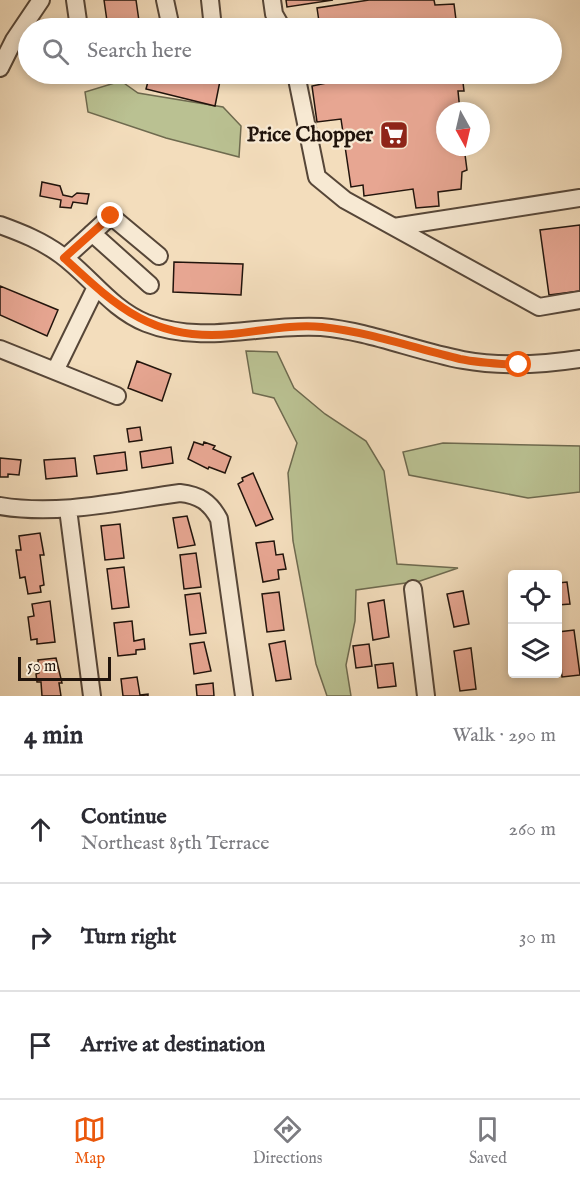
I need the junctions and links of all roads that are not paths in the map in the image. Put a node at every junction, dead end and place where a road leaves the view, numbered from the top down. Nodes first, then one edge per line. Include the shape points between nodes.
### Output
1 (41, 0) edge
2 (75, 0) edge
3 (165, 0) edge
4 (210, 0) edge
5 (272, 0) edge
6 (29, 18) edge
7 (78, 18) edge
8 (169, 18) edge
9 (212, 18) edge
10 (276, 18) edge
11 (18, 34) edge
12 (0, 68) edge
13 (298, 84) edge
14 (580, 198) edge
15 (0, 225) edge
16 (394, 227) junction
17 (92, 233) junction
18 (159, 256) dead end
19 (64, 258) junction
20 (150, 285) dead end
21 (96, 287) junction
22 (580, 300) edge
23 (0, 349) edge
24 (580, 359) edge
25 (55, 371) junction
26 (117, 396) dead end
27 (0, 506) edge
28 (68, 509) junction
29 (413, 589) dead end
30 (92, 696) edge
31 (244, 696) edge
32 (426, 696) edge

1 - 6 street
2 - 7 street
3 - 8 street
4 - 9 street
5 - 10 street
11 - 12 street
13 - 16 street via 317,177 345,200
14 - 16 street
15 - 19 street via 36,239
16 - 22 street via 539,307
17 - 18 street via 111,216
17 - 19 street
17 - 20 street
19 - 21 street
21 - 24 street via 121,309 146,323 198,335 321,327 463,360 519,365
21 - 25 street
23 - 25 street
25 - 26 street
27 - 28 street
28 - 30 street
28 - 31 street via 180,493 194,494 203,500 219,519
29 - 32 street

